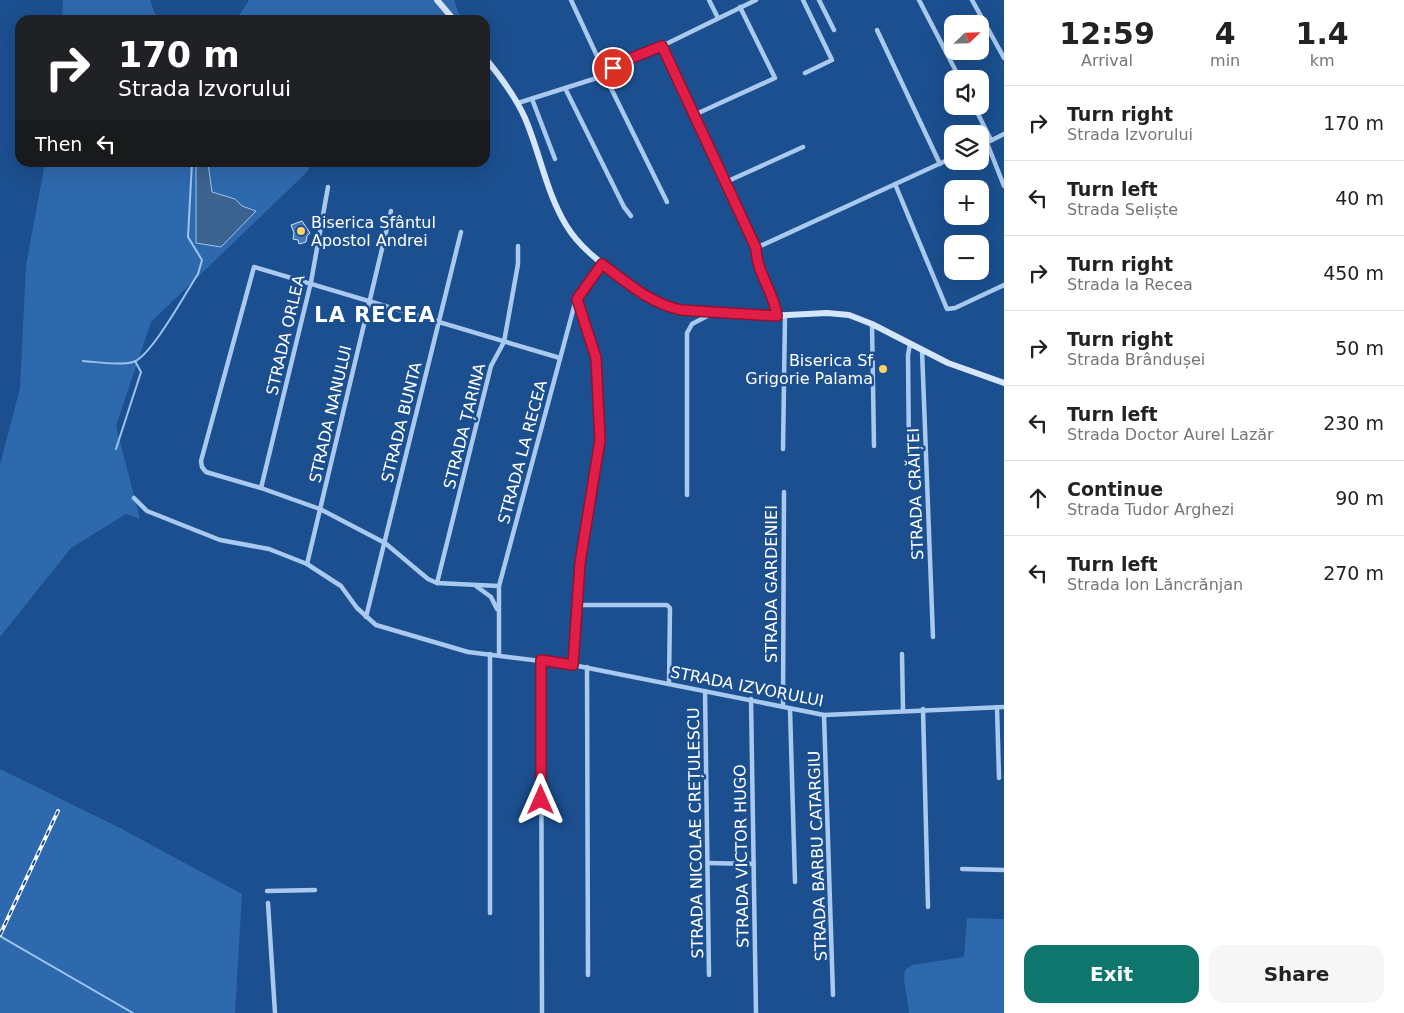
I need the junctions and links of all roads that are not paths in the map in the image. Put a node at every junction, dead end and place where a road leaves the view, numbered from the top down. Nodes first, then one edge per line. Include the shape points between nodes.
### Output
1 (437, 0) edge
2 (570, 0) edge
3 (709, 0) edge
4 (756, 0) edge
5 (802, 0) edge
6 (819, 0) edge
7 (919, 0) edge
8 (972, 0) edge
9 (750, 1) edge
10 (740, 7) junction
11 (450, 15) edge
12 (718, 18) junction
13 (834, 30) dead end
14 (877, 30) dead end
15 (662, 46) junction
16 (1004, 58) edge
17 (629, 59) junction
18 (490, 65) edge
19 (955, 70) edge
20 (805, 73) dead end
21 (604, 74) junction
22 (565, 88) junction
23 (530, 100) junction
24 (519, 105) junction
25 (694, 115) junction
26 (1004, 134) edge
27 (989, 141) joint
28 (803, 147) dead end
29 (555, 159) dead end
30 (944, 162) edge
31 (940, 164) junction
32 (726, 182) junction
33 (896, 184) junction
34 (1004, 186) edge
35 (328, 187) dead end
36 (667, 202) dead end
37 (391, 211) dead end
38 (631, 216) dead end
39 (461, 232) dead end
40 (518, 246) dead end
41 (756, 248) junction
42 (602, 264) junction
43 (311, 282) junction
44 (1004, 285) edge
45 (577, 299) junction
46 (370, 301) junction
47 (713, 313) junction
48 (777, 316) junction
49 (784, 316) junction
50 (438, 323) junction
51 (872, 324) junction
52 (504, 342) junction
53 (910, 344) junction
54 (922, 350) junction
55 (560, 358) junction
56 (1004, 384) edge
57 (874, 446) dead end
58 (783, 449) dead end
59 (909, 455) dead end
60 (260, 488) junction
61 (784, 492) dead end
62 (687, 494) dead end
63 (134, 498) dead end
64 (320, 508) junction
65 (385, 543) junction
66 (307, 564) junction
67 (437, 583) junction
68 (475, 585) junction
69 (499, 586) junction
70 (577, 605) junction
71 (499, 614) junction
72 (366, 617) junction
73 (933, 637) dead end
74 (490, 654) junction
75 (902, 654) dead end
76 (499, 655) junction
77 (541, 660) junction
78 (573, 665) junction
79 (587, 668) junction
80 (669, 684) junction
81 (705, 691) junction
82 (751, 698) junction
83 (783, 706) junction
84 (996, 707) junction
85 (1004, 707) edge
86 (790, 708) junction
87 (923, 709) junction
88 (903, 710) junction
89 (824, 715) junction
90 (999, 778) dead end
91 (708, 863) junction
92 (754, 864) junction
93 (962, 869) dead end
94 (1004, 870) edge
95 (795, 882) dead end
96 (315, 890) dead end
97 (267, 891) dead end
98 (268, 903) dead end
99 (928, 907) dead end
100 (490, 913) dead end
101 (588, 975) dead end
102 (709, 976) dead end
103 (834, 996) dead end
104 (275, 1013) edge
105 (542, 1013) edge
106 (756, 1013) edge

1 - 11 main road
2 - 17 street via 597,56 610,59 624,54
3 - 12 street
4 - 9 street
5 - 20 street via 832,60
6 - 13 street
7 - 19 street
8 - 16 street
9 - 10 street
10 - 12 street
10 - 25 street via 775,78
12 - 15 street
14 - 31 street
15 - 17 street
15 - 25 street
17 - 21 street
18 - 24 main road
21 - 22 street
21 - 36 street
22 - 23 street
22 - 38 street
23 - 24 street
23 - 29 street
24 - 42 main road via 559,213 577,240
25 - 32 street
26 - 27 street
27 - 34 street
28 - 32 street
30 - 31 street
31 - 33 street
32 - 41 street
33 - 41 street
33 - 44 street via 947,309
35 - 43 street, STRADA ORLEA
37 - 46 street, STRADA NANULUI
39 - 50 street, STRADA BUNTA
40 - 52 street, STRADA ȚARINA via 518,264
41 - 48 street via 756,258 774,300
42 - 45 street, STRADA LA RECEA
42 - 47 main road via 661,305
43 - 46 street
43 - 60 street, STRADA ORLEA
43 - 60 street via 254,266 202,466 206,472
45 - 55 street, STRADA LA RECEA
45 - 70 street via 596,358 600,440 580,563
46 - 50 street
46 - 64 street, STRADA NANULUI
47 - 48 main road
47 - 62 street via 692,324 687,333
48 - 49 main road
49 - 51 main road via 839,314
49 - 58 street
50 - 52 street
50 - 65 street, STRADA BUNTA
51 - 53 main road
51 - 57 street
52 - 55 street
52 - 67 street, STRADA ȚARINA via 491,366
53 - 54 main road
53 - 59 street
54 - 56 main road
54 - 73 street, STRADA CRĂIȚEI
55 - 69 street, STRADA LA RECEA
60 - 64 street
61 - 83 street, STRADA GARDENIEI
63 - 66 street, STRADA IZVORULUI via 147,511 220,540 269,549
64 - 65 street
64 - 66 street, STRADA NANULUI
65 - 67 street
65 - 72 street, STRADA BUNTA
66 - 72 street, STRADA IZVORULUI via 342,586
67 - 68 street
68 - 69 street
68 - 71 street via 491,597
69 - 71 street, STRADA LA RECEA
70 - 78 street
70 - 80 street via 667,605 670,608
71 - 76 street, STRADA LA RECEA
72 - 74 street, STRADA IZVORULUI via 376,625 468,652
74 - 76 street, STRADA IZVORULUI
74 - 100 street
75 - 88 street
76 - 77 street, STRADA IZVORULUI
77 - 78 street, STRADA IZVORULUI
77 - 105 street
78 - 79 street, STRADA IZVORULUI
79 - 80 street, STRADA IZVORULUI
79 - 101 street
80 - 81 street, STRADA IZVORULUI
81 - 82 street, STRADA IZVORULUI
81 - 91 street, STRADA NICOLAE CREȚULESCU
82 - 83 street, STRADA IZVORULUI
82 - 92 street, STRADA VICTOR HUGO
83 - 86 street, STRADA IZVORULUI
84 - 85 street, STRADA IZVORULUI
84 - 87 street, STRADA IZVORULUI
84 - 90 street
86 - 89 street, STRADA IZVORULUI
86 - 95 street
87 - 88 street, STRADA IZVORULUI
87 - 99 street
88 - 89 street, STRADA IZVORULUI
89 - 103 street, STRADA BARBU CATARGIU
91 - 92 street
91 - 102 street, STRADA NICOLAE CREȚULESCU
92 - 106 street, STRADA VICTOR HUGO
93 - 94 street
96 - 97 street
98 - 104 street

